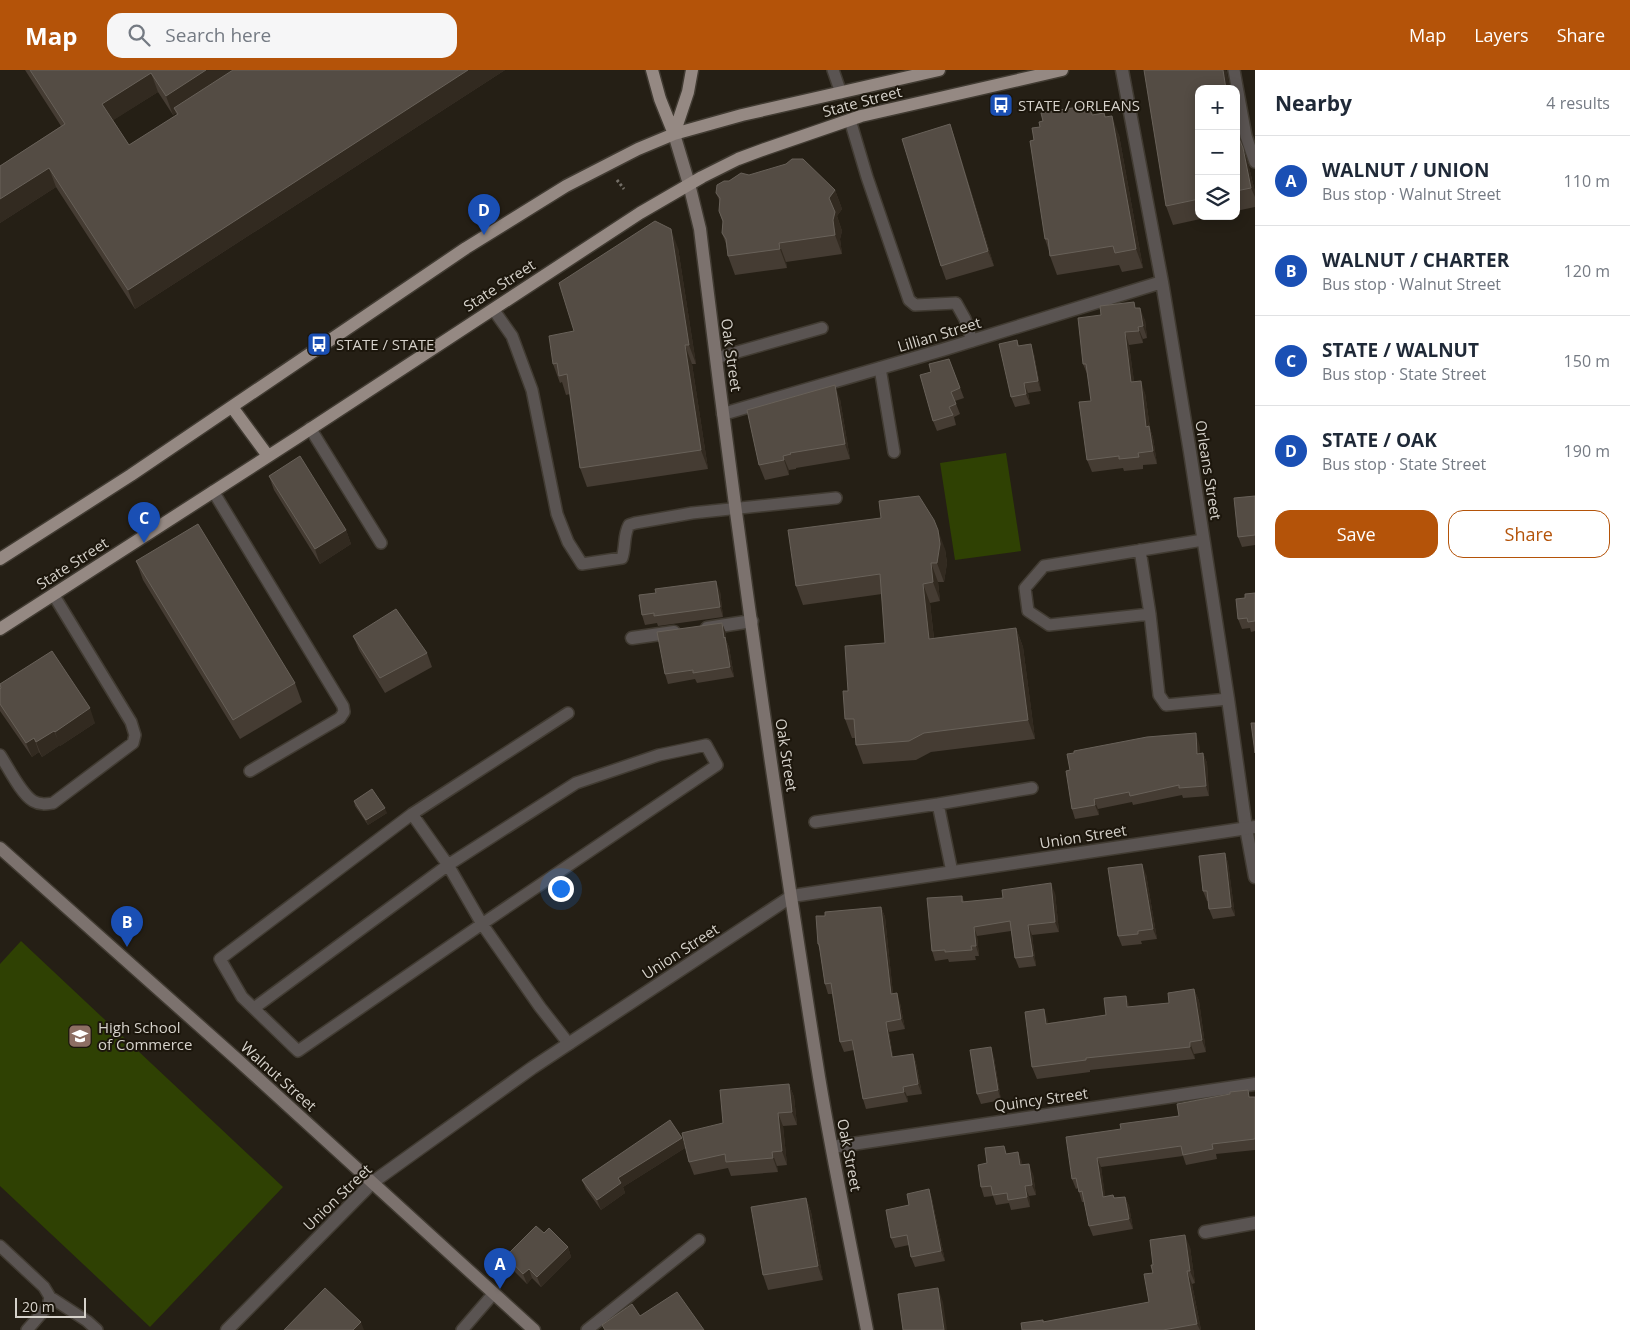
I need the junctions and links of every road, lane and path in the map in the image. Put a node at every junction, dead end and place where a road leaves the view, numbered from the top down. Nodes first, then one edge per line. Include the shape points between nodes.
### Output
1 (652, 70) edge
2 (692, 70) edge
3 (833, 70) edge
4 (939, 70) edge
5 (1062, 70) edge
6 (1122, 70) edge
7 (1234, 70) edge
8 (841, 93) junction
9 (850, 120) junction
10 (674, 134) junction
11 (1255, 162) edge
12 (617, 180) dead end
13 (689, 184) junction
14 (624, 189) dead end
15 (1162, 282) junction
16 (494, 309) junction
17 (822, 328) dead end
18 (972, 341) junction
19 (716, 358) junction
20 (880, 368) junction
21 (232, 407) junction
22 (723, 414) junction
23 (310, 428) junction
24 (894, 452) dead end
25 (268, 456) junction
26 (213, 492) junction
27 (836, 498) dead end
28 (736, 508) junction
29 (1203, 540) junction
30 (381, 543) dead end
31 (1140, 550) junction
32 (0, 559) edge
33 (53, 594) junction
34 (1150, 614) junction
35 (752, 622) junction
36 (0, 629) edge
37 (632, 638) dead end
38 (1228, 699) junction
39 (568, 713) dead end
40 (0, 755) edge
41 (250, 771) dead end
42 (1032, 788) dead end
43 (938, 804) junction
44 (412, 814) junction
45 (815, 822) dead end
46 (1251, 828) edge
47 (0, 848) edge
48 (448, 865) junction
49 (952, 872) junction
50 (1255, 877) edge
51 (792, 896) junction
52 (482, 924) junction
53 (254, 1008) junction
54 (569, 1044) junction
55 (1255, 1084) edge
56 (832, 1147) junction
57 (373, 1182) junction
58 (1255, 1223) edge
59 (1205, 1232) dead end
60 (699, 1240) dead end
61 (0, 1246) edge
62 (494, 1293) junction
63 (50, 1297) junction
64 (28, 1330) edge
65 (97, 1330) edge
66 (227, 1330) edge
67 (462, 1330) edge
68 (534, 1330) edge
69 (588, 1330) edge
70 (867, 1330) edge

1 - 10 main road
2 - 10 main road
3 - 8 lane
4 - 8 main road, State Street
5 - 9 main road, State Street
6 - 15 street, Orleans Street
7 - 11 lane via 1246,136
8 - 10 main road, State Street
9 - 13 main road, State Street via 738,159
9 - 18 lane via 866,177 909,300 915,305 956,303
10 - 13 main road, Oak Street
10 - 21 main road, State Street via 566,186 466,248
12 - 14 path
13 - 16 main road, State Street
13 - 19 main road, Oak Street via 700,229
15 - 18 street, Lillian Street
15 - 29 street, Orleans Street
16 - 23 main road, State Street
16 - 28 lane via 512,336 532,390 557,514 568,542 582,564 622,558 624,534 629,524
17 - 19 lane
18 - 20 street, Lillian Street
19 - 22 main road, Oak Street
20 - 22 street, Lillian Street
20 - 24 lane
21 - 25 main road
21 - 32 main road, State Street
22 - 28 main road, Oak Street
23 - 25 main road, State Street
23 - 30 lane
25 - 26 main road, State Street
26 - 33 main road, State Street
26 - 41 lane via 344,712 340,718
27 - 28 lane
28 - 35 main road, Oak Street
29 - 31 lane
29 - 38 street, Orleans Street
31 - 34 lane
31 - 34 lane via 1044,566 1025,588 1028,611 1049,625
33 - 36 main road, State Street
33 - 40 lane via 131,722 135,735 133,743 53,803 43,804 25,794
34 - 38 lane via 1159,695 1166,705
35 - 37 street
35 - 51 main road, Oak Street
38 - 46 street, Orleans Street
39 - 44 lane
42 - 43 lane
43 - 45 lane
43 - 49 lane
44 - 48 lane
44 - 53 lane via 220,959 242,997
46 - 49 street, Union Street
46 - 50 street, Orleans Street
47 - 57 main road, Walnut Street
48 - 52 lane
48 - 52 lane via 576,783 659,755 706,745 717,765
48 - 53 lane
49 - 51 street, Union Street
51 - 54 street, Union Street
51 - 56 main road, Oak Street
52 - 53 lane via 298,1051
52 - 54 lane
54 - 57 street, Union Street
55 - 56 street, Quincy Street
56 - 70 main road, Oak Street
57 - 62 main road, Walnut Street
57 - 66 street, Union Street
58 - 59 street
60 - 69 lane
61 - 63 lane via 44,1287
62 - 67 lane
62 - 68 main road, Walnut Street
63 - 64 lane via 48,1306
63 - 65 lane

